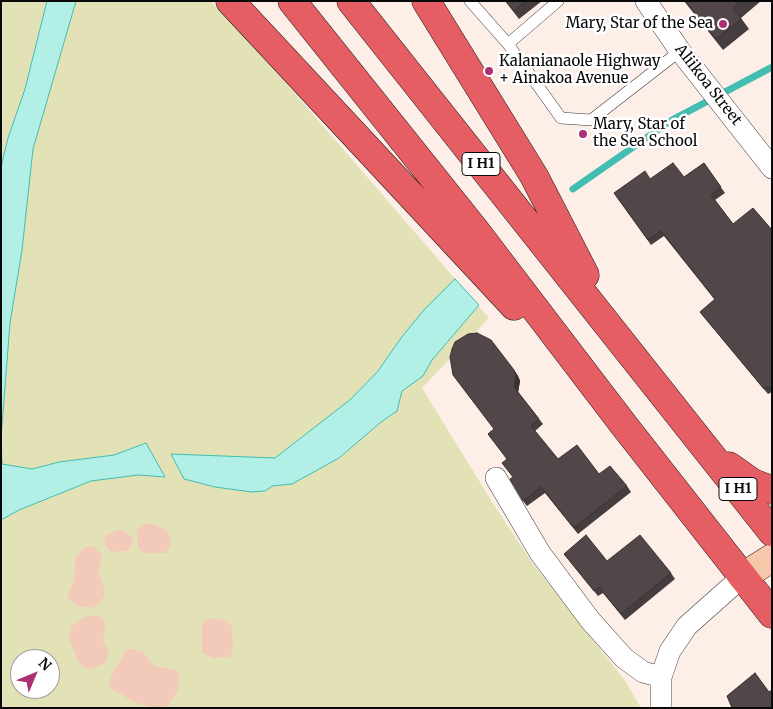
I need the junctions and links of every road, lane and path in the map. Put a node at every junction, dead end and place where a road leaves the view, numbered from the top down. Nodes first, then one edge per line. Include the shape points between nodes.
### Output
1 (230, 1) edge
2 (292, 1) edge
3 (351, 1) edge
4 (426, 1) edge
5 (470, 1) edge
6 (558, 1) edge
7 (646, 1) edge
8 (508, 44) junction
9 (680, 51) junction
10 (772, 168) edge
11 (611, 327) junction
12 (622, 424) junction
13 (705, 446) junction
14 (496, 478) dead end
15 (772, 490) edge
16 (772, 532) edge
17 (772, 558) edge
18 (742, 577) junction
19 (772, 614) edge
20 (661, 677) junction
21 (661, 708) edge

1 - 12 highway
2 - 12 highway via 475,230
3 - 11 highway, I H1
4 - 11 highway via 534,176
5 - 8 lane
6 - 8 lane
7 - 9 street, Aliikoa Street
8 - 9 lane via 561,118 591,120
9 - 10 street, Aliikoa Street
11 - 13 highway, I H1
12 - 18 highway
13 - 15 highway via 737,473
13 - 16 highway, I H1
14 - 20 street via 540,553 590,620 624,658 643,672
17 - 18 street
18 - 19 highway
18 - 20 street via 687,626 670,651
20 - 21 street

